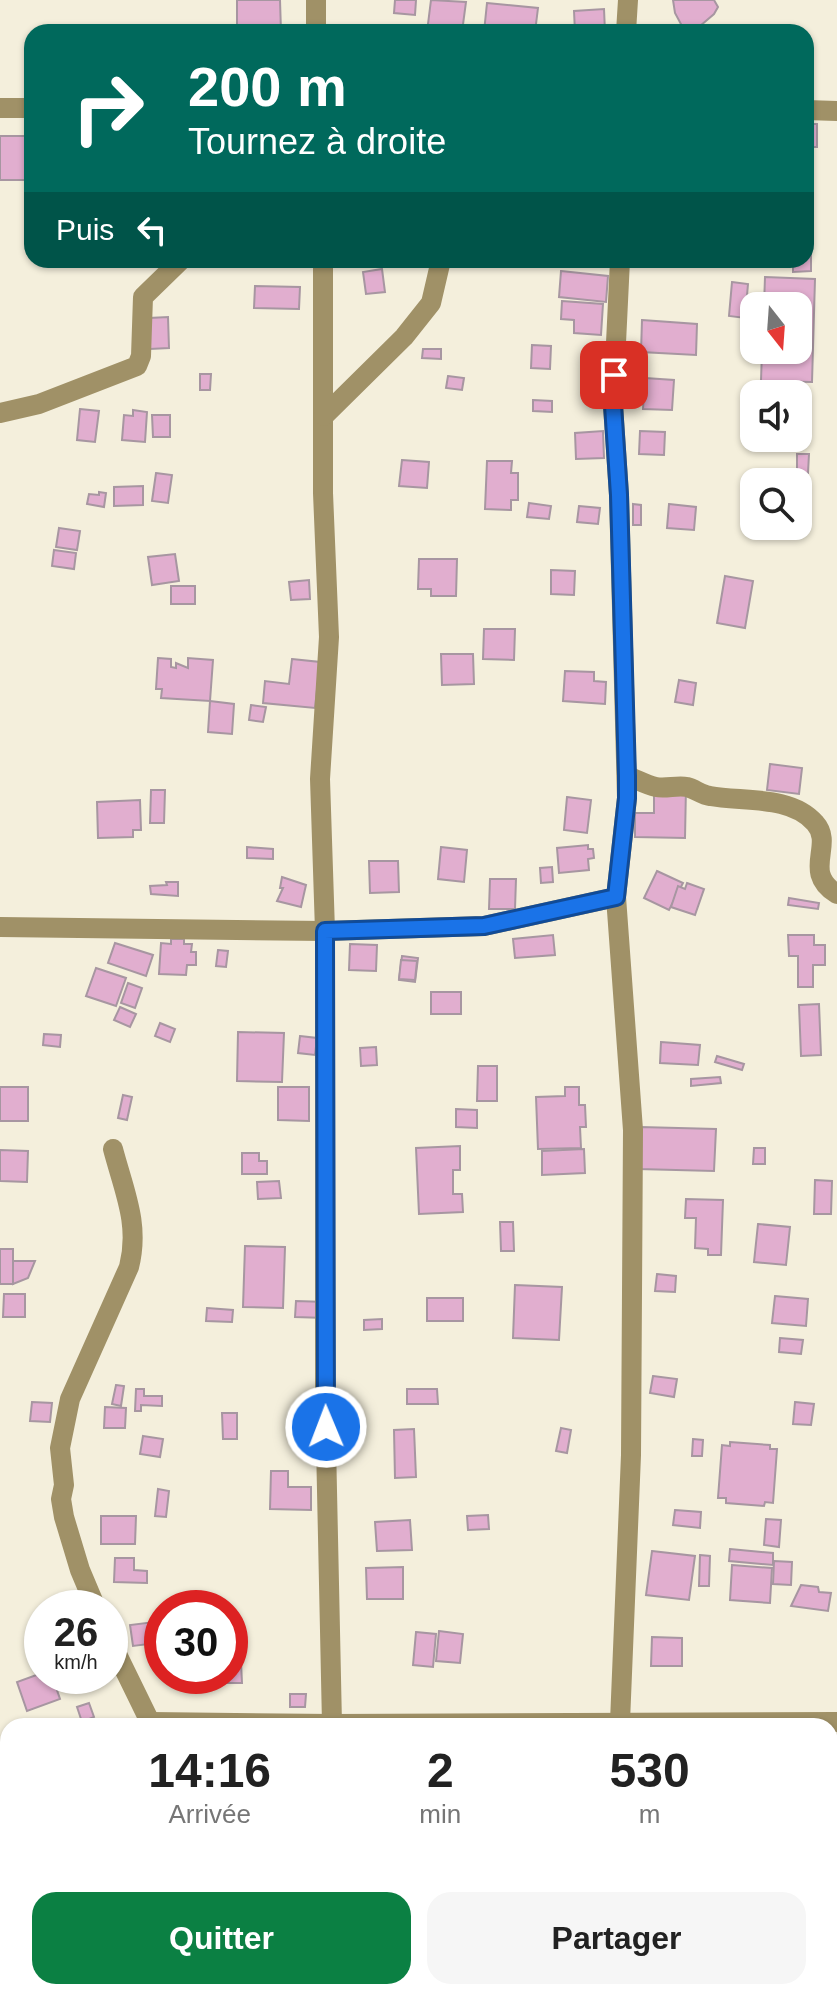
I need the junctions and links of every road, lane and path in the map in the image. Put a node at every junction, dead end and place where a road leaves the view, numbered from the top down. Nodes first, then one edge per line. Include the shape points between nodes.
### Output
1 (316, 0) edge
2 (628, 0) edge
3 (316, 24) edge
4 (626, 24) edge
5 (0, 108) edge
6 (24, 108) edge
7 (814, 110) edge
8 (837, 111) edge
9 (173, 268) edge
10 (323, 268) edge
11 (439, 268) edge
12 (620, 268) edge
13 (0, 413) edge
14 (324, 416) junction
15 (627, 776) junction
16 (837, 894) edge
17 (616, 897) junction
18 (0, 927) edge
19 (325, 931) junction
20 (113, 1149) dead end
21 (88, 1590) edge
22 (128, 1676) edge
23 (149, 1718) edge
24 (332, 1718) edge
25 (620, 1718) edge

1 - 3 street
2 - 4 street
5 - 6 street
7 - 8 street
9 - 13 street via 143,297 137,366 39,404
10 - 14 street
11 - 14 street via 431,303 394,348
12 - 15 street via 613,405
14 - 19 street via 329,637 320,779
15 - 16 street via 708,796 776,802 807,816 820,834 824,886
15 - 17 street
17 - 19 street via 484,926
17 - 25 street via 633,1130 631,1455
18 - 19 street
19 - 24 street via 325,1397
20 - 21 street via 134,1245 70,1399 60,1448 64,1517
22 - 23 street

